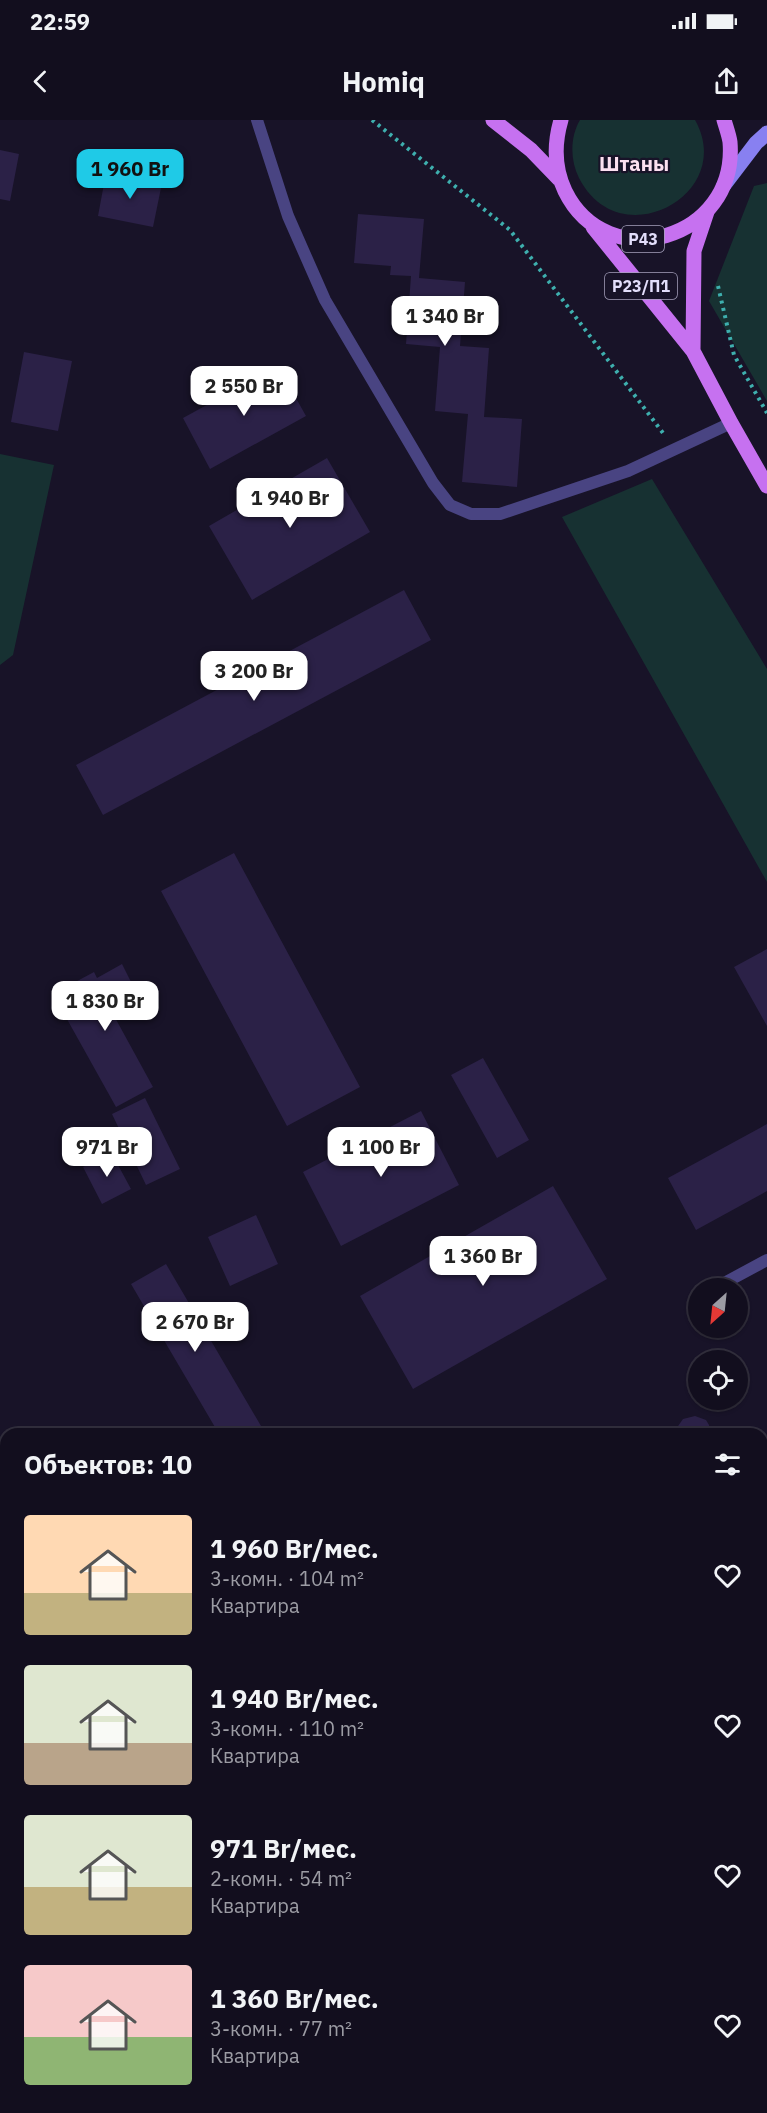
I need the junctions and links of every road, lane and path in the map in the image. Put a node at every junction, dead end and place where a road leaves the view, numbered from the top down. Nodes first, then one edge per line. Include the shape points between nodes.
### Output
1 (257, 120) edge
2 (372, 120) edge
3 (493, 120) edge
4 (561, 120) edge
5 (724, 120) edge
6 (767, 133) edge
7 (559, 179) junction
8 (724, 185) junction
9 (707, 212) junction
10 (590, 222) junction
11 (717, 284) dead end
12 (693, 351) junction
13 (767, 413) edge
14 (731, 423) junction
15 (675, 449) junction
16 (767, 486) edge
17 (767, 1260) edge
18 (734, 1278) edge

1 - 15 lane via 288,216 325,300 433,483 450,505 471,514 500,514 628,471
2 - 15 path via 510,230
3 - 7 main road, Р43
4 - 7 main road, Р43 via 555,150
5 - 8 main road, Р43 via 730,141 730,163
6 - 8 main road, Р43
7 - 10 main road, Р43 via 571,203
8 - 9 main road, Р43
9 - 10 main road, Р43 via 687,228 663,237 638,239 612,234
9 - 12 main road, Р23/П1 via 694,251
10 - 12 main road, Р23/П1
11 - 13 path via 734,355
12 - 14 main road, Р23/П1
14 - 15 lane
14 - 16 main road, Р23/П1
17 - 18 lane

